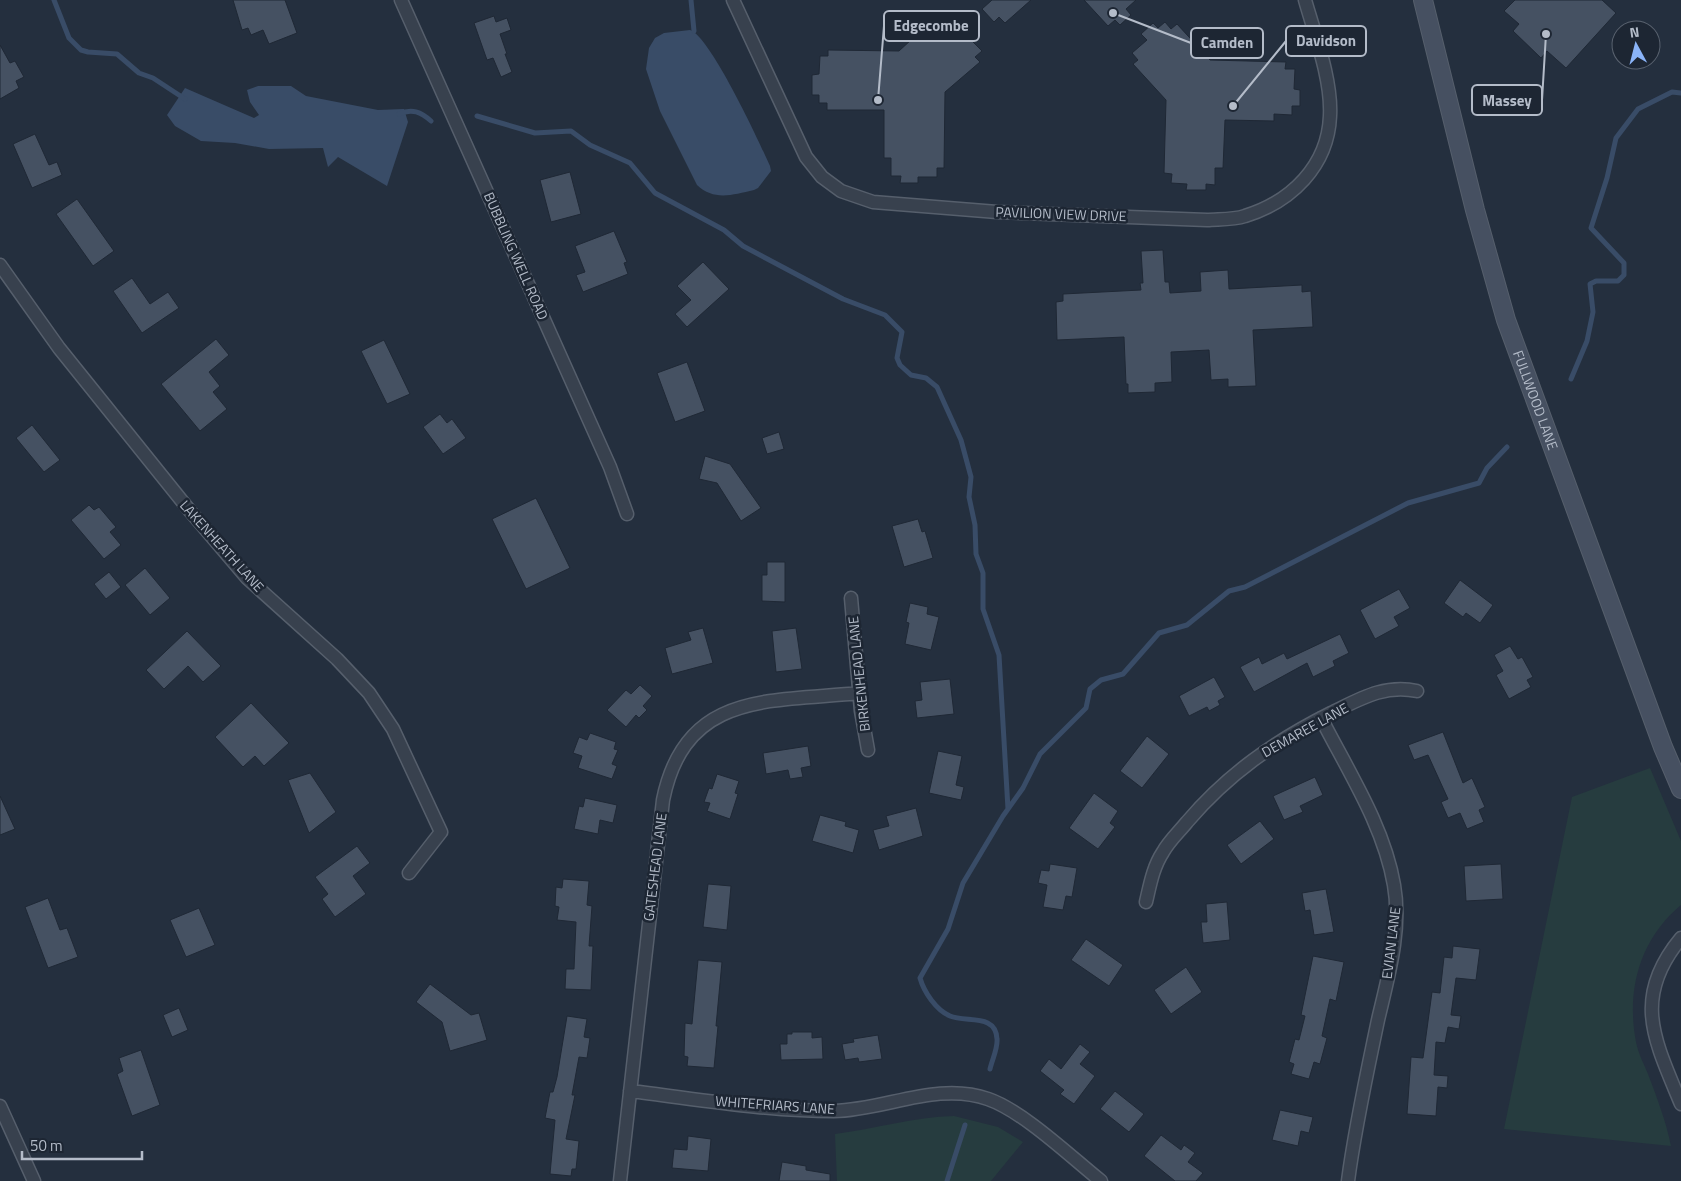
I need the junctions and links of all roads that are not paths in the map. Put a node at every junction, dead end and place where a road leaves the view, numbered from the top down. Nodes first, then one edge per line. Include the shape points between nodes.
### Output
1 (401, 0) edge
2 (733, 0) edge
3 (1305, 0) edge
4 (1423, 0) edge
5 (0, 265) edge
6 (627, 514) dead end
7 (851, 598) dead end
8 (1417, 691) dead end
9 (860, 693) junction
10 (1321, 718) junction
11 (868, 750) dead end
12 (1681, 789) edge
13 (409, 872) dead end
14 (1146, 902) dead end
15 (1681, 938) edge
16 (630, 1092) junction
17 (1681, 1104) edge
18 (0, 1106) edge
19 (34, 1181) edge
20 (620, 1181) edge
21 (1101, 1181) edge
22 (1348, 1181) edge

1 - 6 street, BUBBLING WELL ROAD via 610,467
2 - 3 street, PAVILION VIEW DRIVE via 806,157 822,177 850,196 925,208 1207,220 1244,217 1282,200 1296,190 1324,150 1330,116 1329,93
4 - 12 street, FULLWOOD LANE via 1477,219 1506,320
5 - 13 street, LAKENHEATH LANE via 60,348 247,578 337,659 384,716 441,832
7 - 9 street, BIRKENHEAD LANE
8 - 10 street, DEMAREE LANE via 1381,690
9 - 11 street, BIRKENHEAD LANE
9 - 16 street, GATESHEAD LANE via 746,705 700,728 679,751 667,778 663,800
10 - 14 street, DEMAREE LANE via 1270,746 1208,798 1163,851 1153,872
10 - 22 street, EVIAN LANE via 1375,823 1388,858 1396,901 1392,954
15 - 17 street via 1658,973 1651,1016 1658,1045
16 - 20 street, GATESHEAD LANE
16 - 21 street, WHITEFRIARS LANE via 836,1111 868,1108 929,1094 964,1093 989,1099 1018,1115
18 - 19 street

